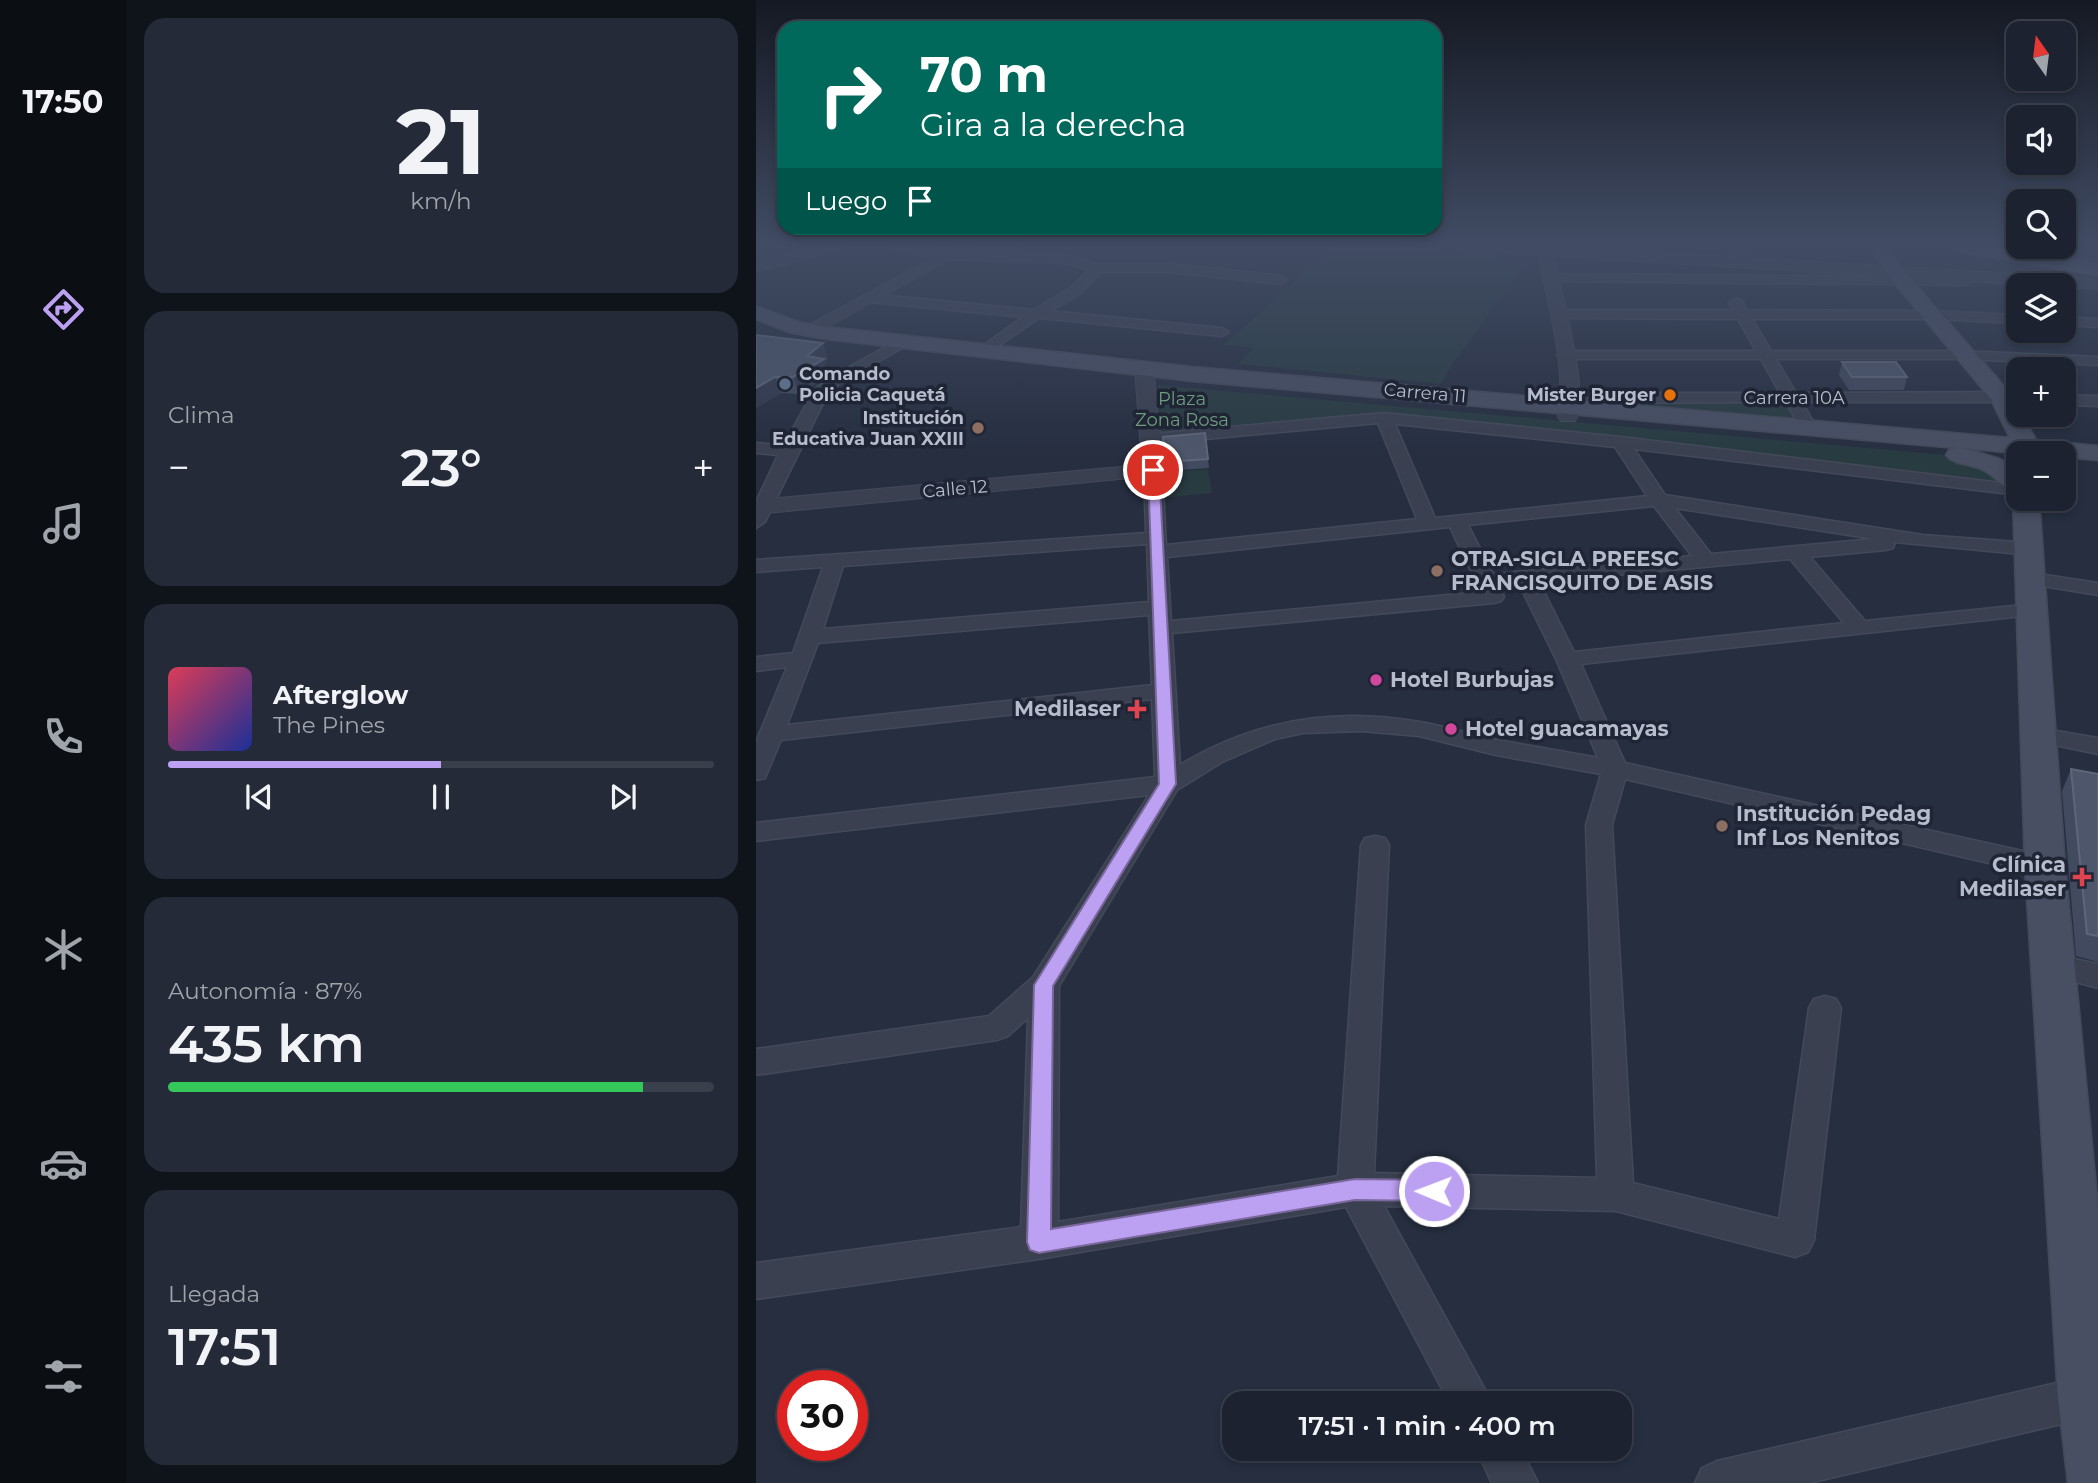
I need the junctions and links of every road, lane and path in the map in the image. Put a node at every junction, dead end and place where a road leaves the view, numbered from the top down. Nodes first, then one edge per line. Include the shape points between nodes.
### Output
1 (765, 315) edge
2 (837, 315) edge
3 (1035, 315) edge
4 (1049, 315) edge
5 (1559, 315) edge
6 (1743, 315) edge
7 (1931, 315) edge
8 (1935, 315) edge
9 (2006, 318) edge
10 (2076, 322) edge
11 (2098, 323) edge
12 (756, 326) edge
13 (809, 330) junction
14 (1222, 332) dead end
15 (897, 345) junction
16 (985, 351) junction
17 (1564, 355) junction
18 (1767, 355) junction
19 (1964, 355) junction
20 (2098, 361) edge
21 (1145, 374) junction
22 (2006, 393) edge
23 (2006, 397) edge
24 (1793, 398) junction
25 (2076, 400) edge
26 (2098, 401) edge
27 (1570, 407) junction
28 (1384, 418) junction
29 (1808, 427) junction
30 (1152, 439) junction
31 (1620, 442) junction
32 (756, 447) edge
33 (2006, 450) edge
34 (789, 451) junction
35 (1952, 451) junction
36 (2006, 452) edge
37 (2076, 453) edge
38 (2098, 453) edge
39 (2076, 462) edge
40 (2098, 464) edge
41 (1153, 470) junction
42 (2006, 473) edge
43 (2006, 487) edge
44 (1659, 500) junction
45 (2027, 511) edge
46 (759, 512) edge
47 (1455, 521) junction
48 (1428, 524) junction
49 (1923, 541) junction
50 (1157, 545) junction
51 (1796, 553) junction
52 (835, 560) junction
53 (1707, 562) junction
54 (756, 565) edge
55 (1527, 579) junction
56 (2032, 579) junction
57 (1486, 581) junction
58 (2098, 589) edge
59 (1160, 618) junction
60 (1859, 628) junction
61 (809, 637) junction
62 (802, 659) junction
63 (1567, 659) junction
64 (756, 664) edge
65 (1163, 691) junction
66 (772, 734) junction
67 (2039, 735) junction
68 (2098, 746) edge
69 (1615, 768) junction
70 (756, 772) edge
71 (1168, 784) junction
72 (756, 832) edge
73 (1376, 845) dead end
74 (2045, 866) junction
75 (2053, 965) junction
76 (2098, 976) edge
77 (1044, 985) junction
78 (1825, 1008) dead end
79 (756, 1062) edge
80 (1355, 1189) junction
81 (1616, 1195) junction
82 (1039, 1242) junction
83 (756, 1281) edge
84 (1466, 1391) edge
85 (2087, 1397) junction
86 (1504, 1461) edge
87 (2098, 1482) edge
88 (1516, 1483) edge
89 (1717, 1483) edge

1 - 13 main road, Carrera 11
2 - 13 street
3 - 16 street
4 - 14 street
5 - 17 street
6 - 18 street
7 - 19 main road
8 - 9 street
10 - 11 street
12 - 15 main road, Carrera 11 via 817,340
13 - 15 main road, Carrera 11
15 - 16 main road, Carrera 11
15 - 21 main road, Carrera 11
15 - 34 street via 820,393
16 - 21 main road, Carrera 11
17 - 18 street
17 - 27 street
18 - 19 street
18 - 24 street
19 - 20 street
19 - 22 main road
21 - 27 main road, Carrera 11
21 - 30 street
23 - 24 street, Carrera 10A
24 - 27 street, Carrera 10A
24 - 29 street
25 - 26 street
27 - 29 main road, Carrera 11
27 - 35 main road, Carrera 11
28 - 30 street
28 - 31 street
28 - 48 street
29 - 33 main road, Carrera 11
30 - 41 street
31 - 43 street
31 - 44 street
32 - 34 street
34 - 46 street
35 - 36 main road, Carrera 11
35 - 42 main road via 1991,462
37 - 38 main road, Carrera 11
39 - 40 main road
41 - 46 street, Calle 12
41 - 50 street
44 - 47 street
44 - 49 street
44 - 53 street
45 - 56 main road
47 - 48 street
47 - 57 street
48 - 50 street
49 - 51 street
49 - 56 street
50 - 52 street
50 - 59 street
51 - 53 street
51 - 60 street
52 - 54 street
52 - 61 street
53 - 55 street
55 - 57 street
55 - 63 street
56 - 58 street
56 - 60 street
56 - 67 main road
57 - 59 street via 1494,597
59 - 61 street
59 - 65 street
60 - 63 street
61 - 62 street
62 - 64 street
62 - 66 street
63 - 69 street
65 - 66 street
65 - 71 street
66 - 70 street
67 - 68 street
67 - 74 main road
69 - 71 street via 1420,730 1354,722 1300,726 1256,736 1212,756
69 - 74 street
69 - 81 street via 1599,825
71 - 72 street
71 - 77 street
73 - 80 street
74 - 75 main road
75 - 76 street
75 - 85 main road
77 - 79 street via 997,1027
77 - 82 street
78 - 81 street via 1795,1240
80 - 81 street
80 - 82 street
80 - 84 street
82 - 83 street
85 - 87 main road
85 - 89 street
86 - 88 street

